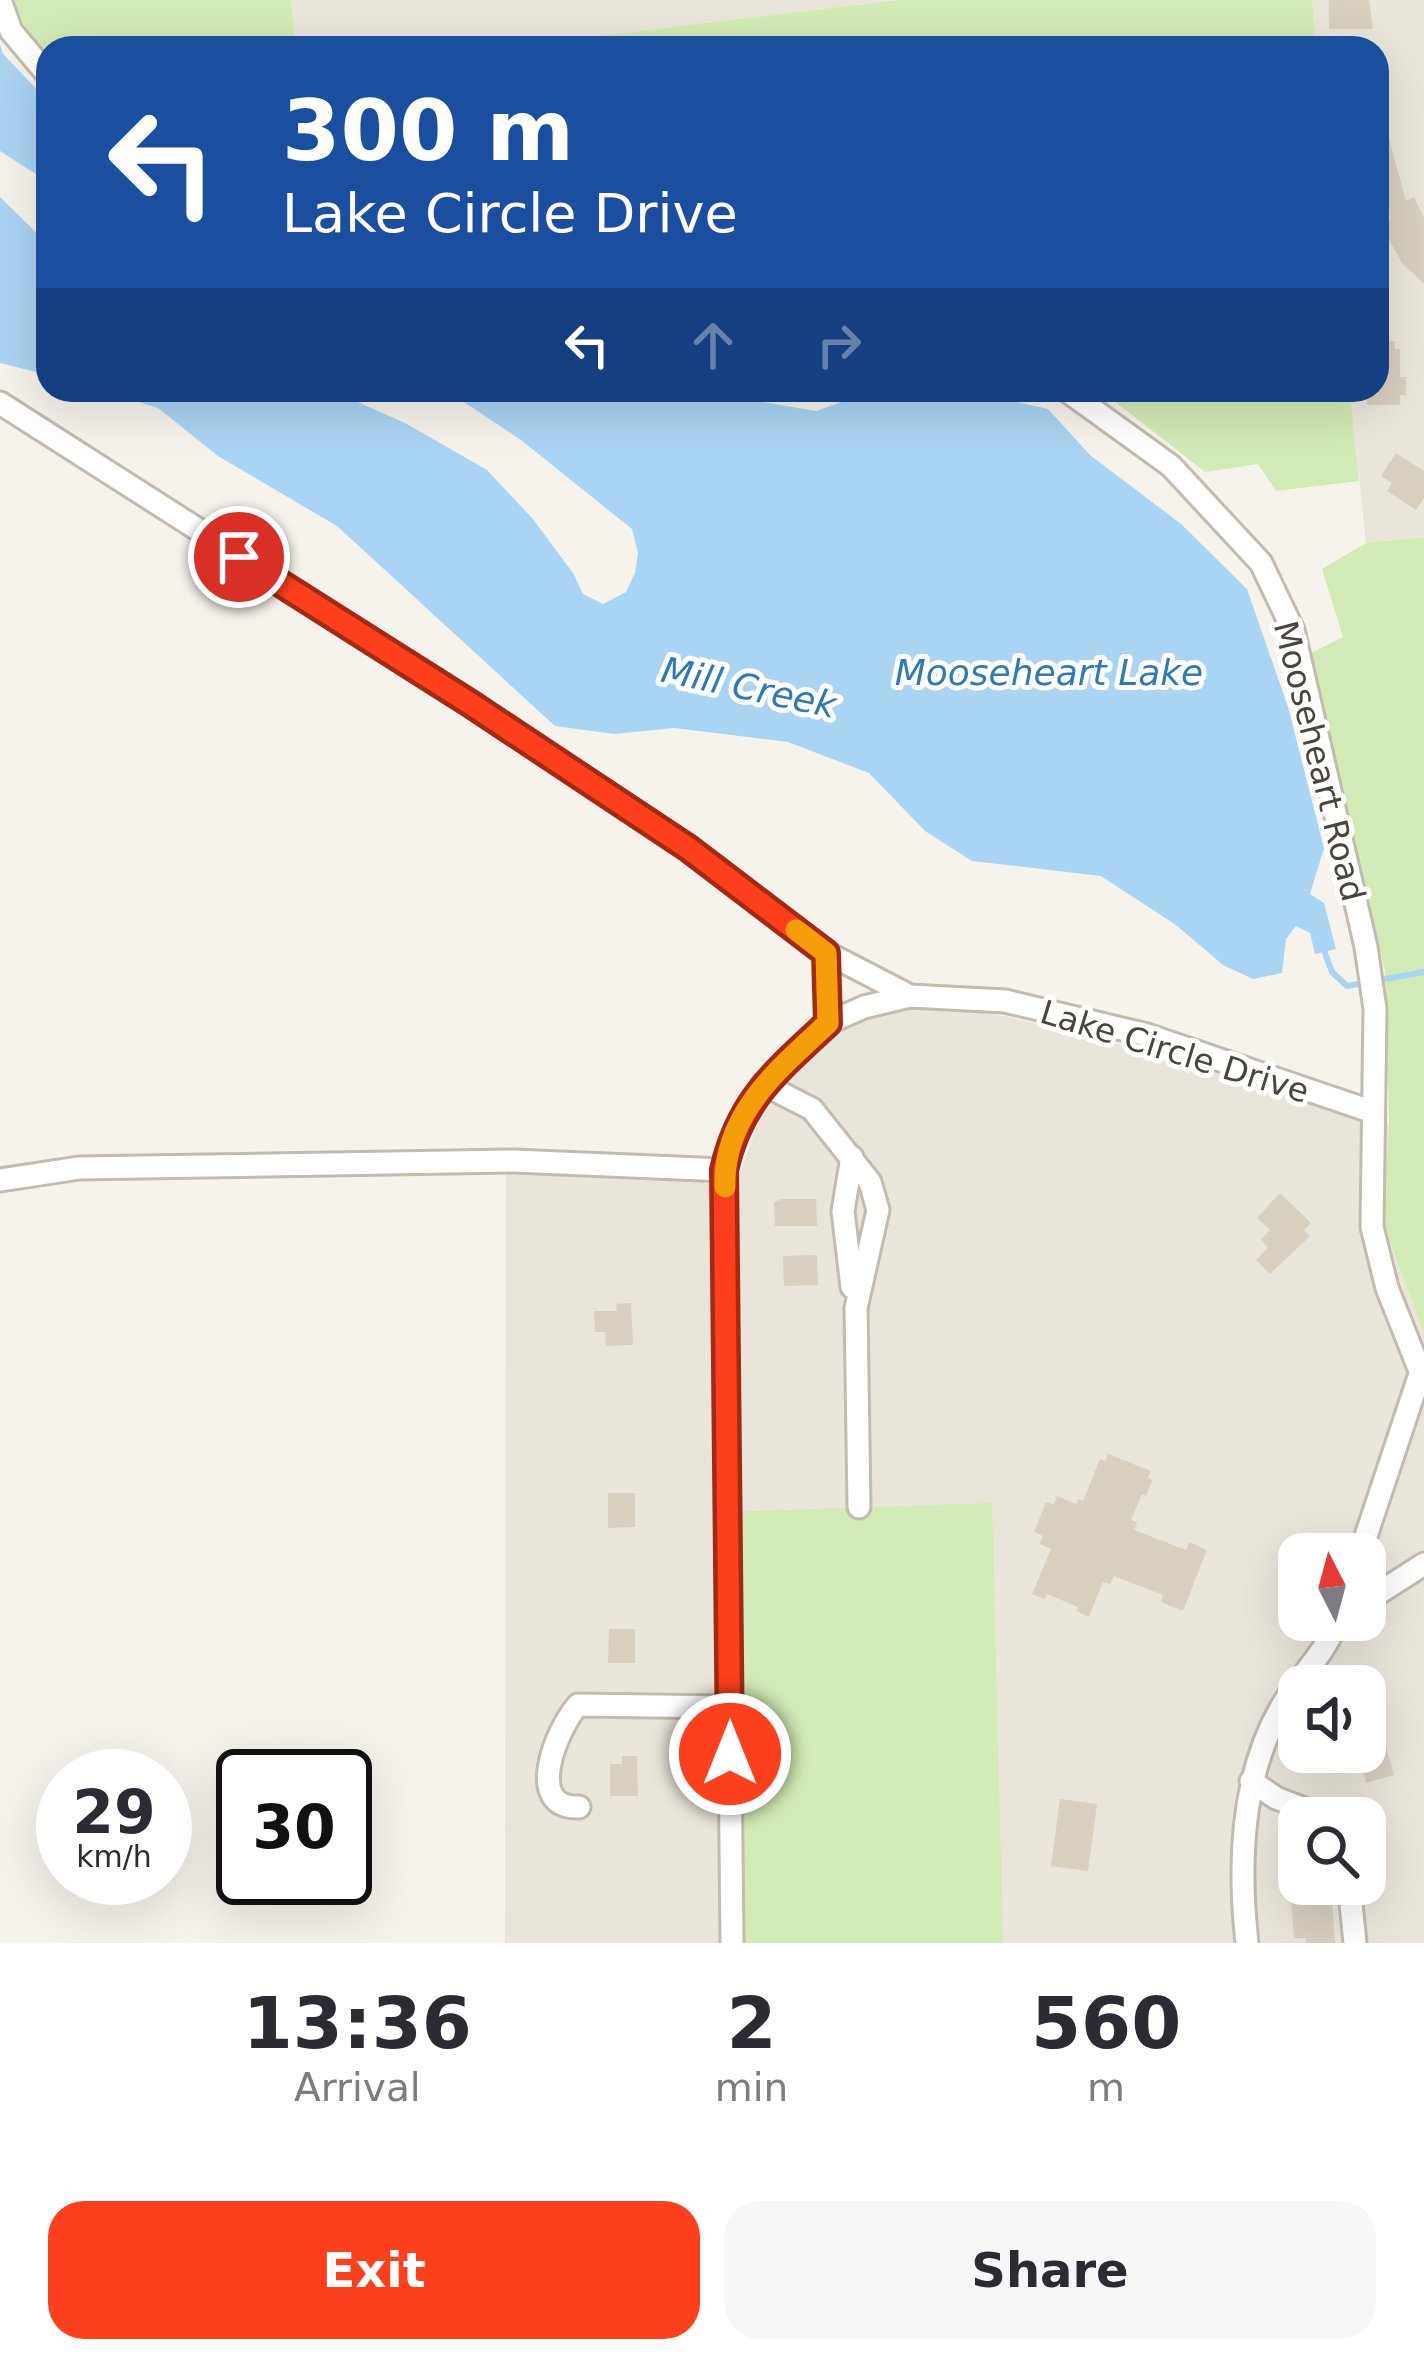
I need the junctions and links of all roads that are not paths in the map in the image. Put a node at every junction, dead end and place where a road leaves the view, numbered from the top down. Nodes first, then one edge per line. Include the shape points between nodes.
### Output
1 (0, 0) edge
2 (36, 61) edge
3 (1083, 402) edge
4 (0, 403) edge
5 (826, 953) junction
6 (910, 996) junction
7 (828, 1023) junction
8 (763, 1084) junction
9 (1373, 1112) junction
10 (852, 1157) junction
11 (724, 1170) junction
12 (0, 1180) edge
13 (856, 1308) junction
14 (1422, 1379) edge
15 (859, 1507) dead end
16 (1367, 1533) edge
17 (1424, 1564) edge
18 (1386, 1588) edge
19 (1326, 1641) edge
20 (730, 1707) junction
21 (1251, 1781) junction
22 (1278, 1799) edge
23 (579, 1808) dead end
24 (1350, 1905) edge
25 (732, 1943) edge
26 (1247, 1943) edge
27 (1355, 1943) edge

1 - 2 street via 11,31
3 - 9 street, Mooseheart Road via 1171,466 1261,563 1293,630 1366,947 1375,1009
4 - 5 street, Lake Circle Drive via 629,808
5 - 6 street, Lake Circle Drive
5 - 7 street
6 - 7 street
6 - 9 street, Lake Circle Drive via 1005,1001 1147,1035
7 - 8 street
8 - 10 street via 812,1109
8 - 11 street via 731,1138
9 - 14 street, Mooseheart Road via 1372,1226
10 - 13 street via 843,1211
10 - 13 street via 878,1210
11 - 12 street via 445,1162 79,1168
11 - 20 street
13 - 15 street
14 - 16 street
17 - 18 street
19 - 21 street via 1285,1701
20 - 23 street via 578,1705 556,1738 550,1766 558,1803
20 - 25 street
21 - 22 street
21 - 26 street via 1240,1883
24 - 27 street

